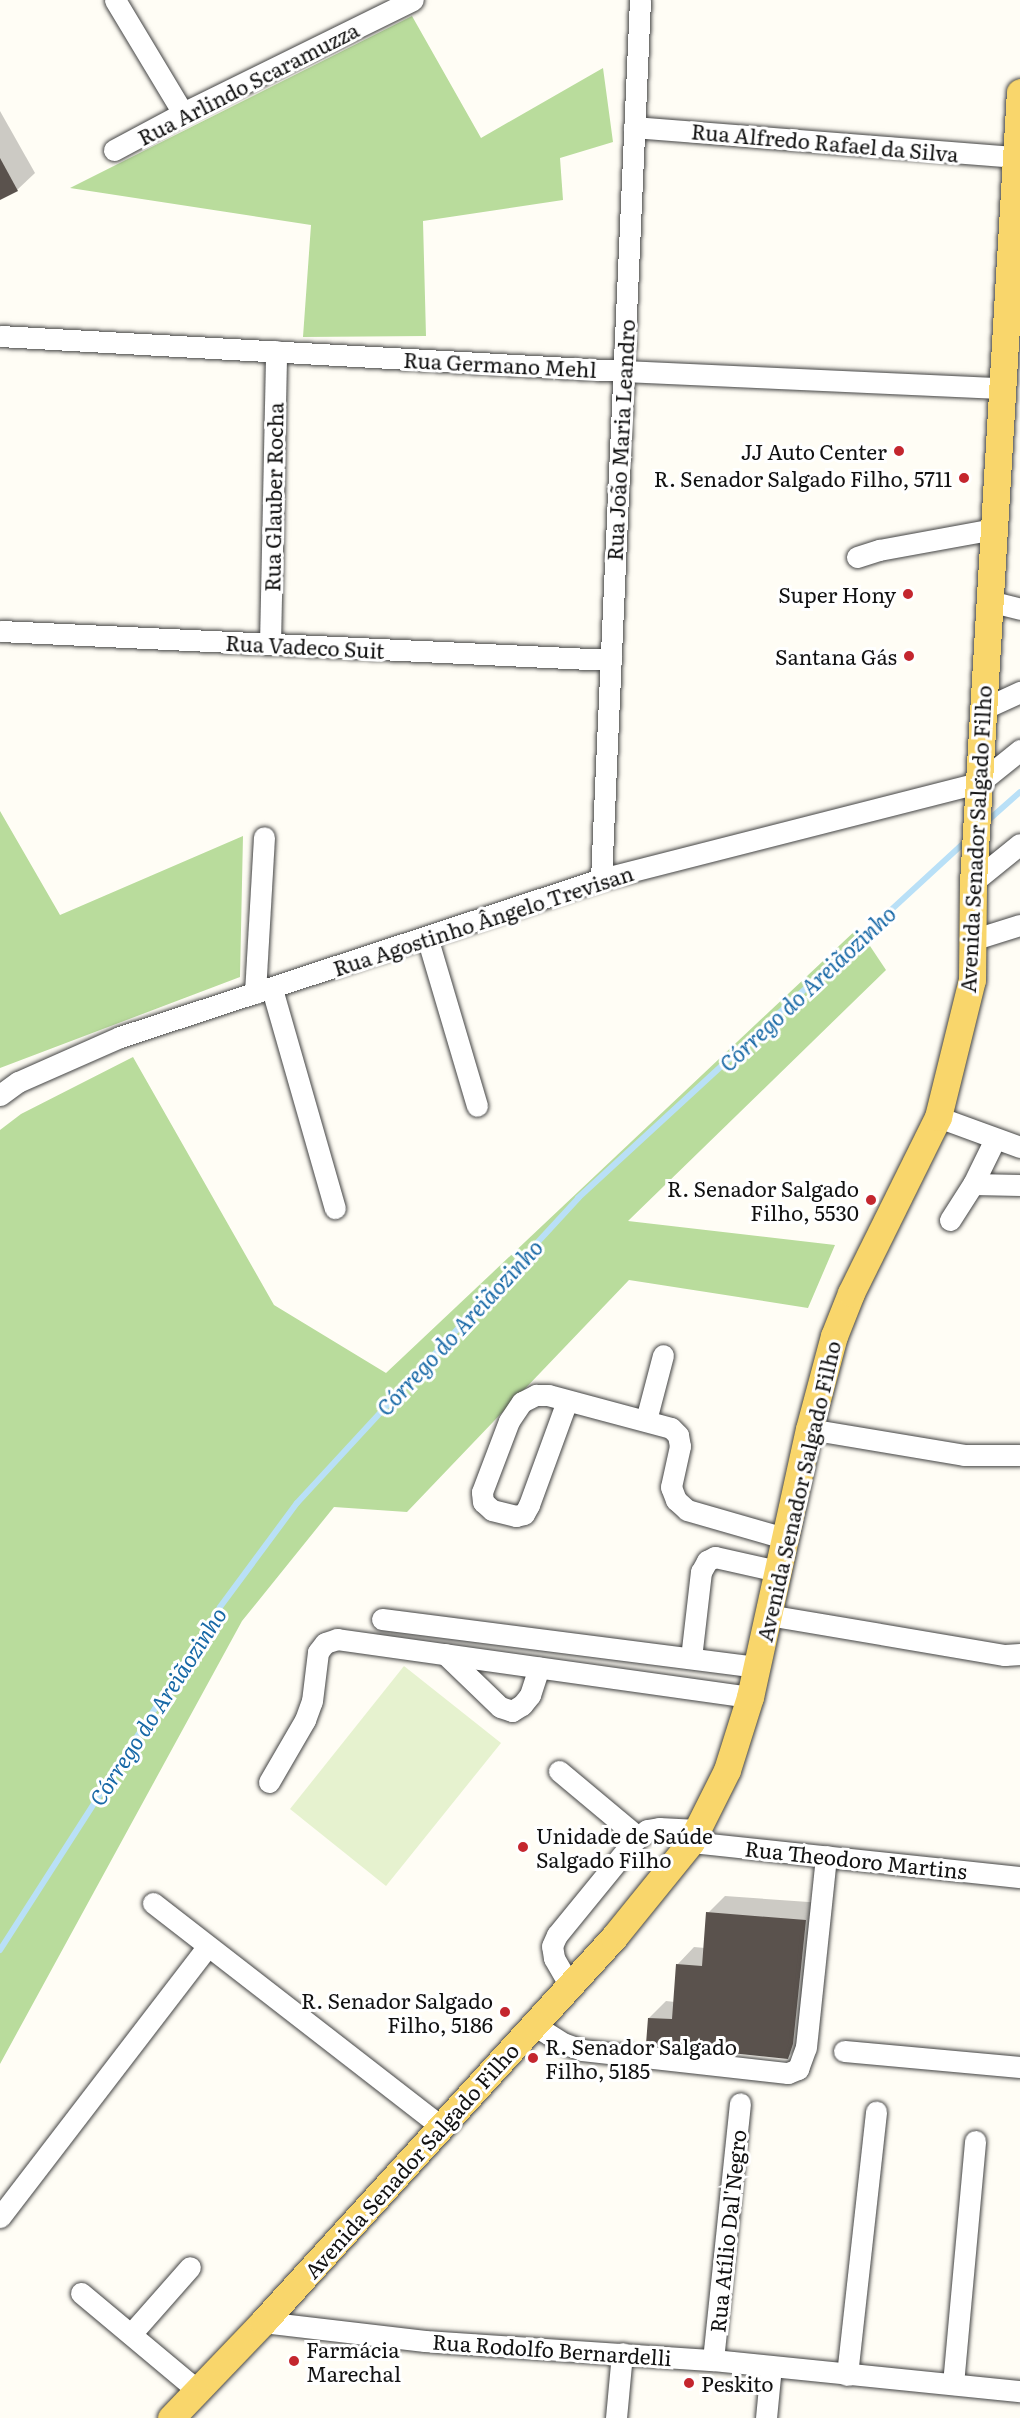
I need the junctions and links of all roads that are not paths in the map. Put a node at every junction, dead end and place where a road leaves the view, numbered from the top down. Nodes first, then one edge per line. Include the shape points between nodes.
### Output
1 (115, 0) edge
2 (413, 0) edge
3 (640, 0) edge
4 (1020, 92) edge
5 (183, 113) junction
6 (634, 127) junction
7 (114, 150) dead end
8 (1016, 157) junction
9 (1016, 226) edge
10 (0, 336) edge
11 (276, 351) junction
12 (623, 371) junction
13 (1001, 388) junction
14 (993, 529) junction
15 (857, 557) dead end
16 (989, 601) junction
17 (1020, 609) edge
18 (0, 631) edge
19 (270, 644) junction
20 (610, 660) junction
21 (1020, 692) edge
22 (983, 709) junction
23 (1020, 750) edge
24 (979, 783) junction
25 (264, 837) dead end
26 (1020, 844) edge
27 (601, 879) junction
28 (973, 882) junction
29 (1020, 925) edge
30 (428, 937) junction
31 (972, 940) junction
32 (264, 991) junction
33 (0, 1095) edge
34 (477, 1106) dead end
35 (938, 1117) junction
36 (995, 1139) junction
37 (1020, 1148) edge
38 (973, 1184) junction
39 (1020, 1185) edge
40 (335, 1208) dead end
41 (950, 1220) dead end
42 (663, 1355) dead end
43 (567, 1401) junction
44 (646, 1420) junction
45 (809, 1429) junction
46 (1020, 1455) edge
47 (784, 1538) junction
48 (777, 1571) junction
49 (768, 1616) junction
50 (382, 1619) dead end
51 (445, 1654) junction
52 (1020, 1654) edge
53 (691, 1658) junction
54 (538, 1667) junction
55 (756, 1667) junction
56 (750, 1697) junction
57 (559, 1771) dead end
58 (269, 1782) dead end
59 (694, 1836) junction
60 (638, 1837) junction
61 (826, 1856) junction
62 (1020, 1877) edge
63 (153, 1903) dead end
64 (207, 1947) junction
65 (570, 1986) junction
66 (534, 2025) junction
67 (844, 2051) dead end
68 (1020, 2067) edge
69 (740, 2103) dead end
70 (876, 2112) dead end
71 (441, 2127) junction
72 (975, 2141) dead end
73 (0, 2217) edge
74 (190, 2267) dead end
75 (81, 2293) dead end
76 (263, 2322) junction
77 (131, 2334) junction
78 (622, 2353) junction
79 (713, 2360) junction
80 (771, 2366) junction
81 (847, 2375) junction
82 (953, 2384) junction
83 (198, 2391) junction
84 (1020, 2391) edge
85 (172, 2418) edge
86 (616, 2418) edge
87 (765, 2418) edge

1 - 5 street
2 - 5 street, Rua Arlindo Scaramuzza
3 - 6 street, Rua João Maria Leandro
4 - 8 main road, Avenida Senador Salgado Filho
5 - 7 street, Rua Arlindo Scaramuzza
6 - 8 street, Rua Alfredo Rafael da Silva
6 - 12 street, Rua João Maria Leandro
8 - 9 main road, Avenida Senador Salgado Filho
9 - 13 main road, Avenida Senador Salgado Filho
10 - 11 street, Rua Germano Mehl
11 - 12 street, Rua Germano Mehl
11 - 19 street, Rua Glauber Rocha
12 - 13 street, Rua Germano Mehl
12 - 20 street, Rua João Maria Leandro
13 - 14 main road, Avenida Senador Salgado Filho
14 - 15 street
14 - 16 main road, Avenida Senador Salgado Filho
16 - 17 street
16 - 22 main road, Avenida Senador Salgado Filho
18 - 19 street, Rua Vadeco Suit
19 - 20 street, Rua Vadeco Suit
20 - 27 street, Rua João Maria Leandro
21 - 22 street
22 - 24 main road, Avenida Senador Salgado Filho
23 - 24 street
24 - 27 street, Rua Agostinho Ângelo Trevisan
24 - 28 main road, Avenida Senador Salgado Filho
25 - 32 street
26 - 28 street
27 - 30 street, Rua Agostinho Ângelo Trevisan
28 - 31 main road, Avenida Senador Salgado Filho
29 - 31 street
30 - 32 street, Rua Agostinho Ângelo Trevisan
30 - 34 street
31 - 35 main road, Avenida Senador Salgado Filho via 972,980
32 - 33 street, Rua Agostinho Ângelo Trevisan via 120,1037 18,1082
32 - 40 street
35 - 36 street
35 - 45 main road, Avenida Senador Salgado Filho via 851,1293 834,1336
36 - 37 street
36 - 38 street
38 - 39 street
38 - 41 street
42 - 44 street
43 - 43 street via 536,1395 522,1402 509,1421 482,1492 483,1502 492,1510 524,1514
43 - 44 street
44 - 47 street via 671,1428 678,1435 680,1446 671,1487 676,1500 687,1510
45 - 46 street via 964,1455
45 - 47 main road, Avenida Senador Salgado Filho
47 - 48 main road, Avenida Senador Salgado Filho
48 - 49 main road, Avenida Senador Salgado Filho
48 - 53 street via 715,1557 707,1562 700,1572
49 - 52 street via 1005,1655
49 - 55 main road, Avenida Senador Salgado Filho
50 - 53 street
51 - 54 street
51 - 54 street via 500,1707 512,1710 530,1695
51 - 58 street via 338,1639 325,1643 318,1652 312,1701 305,1720
53 - 55 street
54 - 56 street
55 - 56 main road, Avenida Senador Salgado Filho
56 - 59 main road, Avenida Senador Salgado Filho via 727,1770
57 - 60 street
59 - 60 street, Rua Theodoro Martins via 659,1828
59 - 61 street, Rua Theodoro Martins
59 - 65 main road, Avenida Senador Salgado Filho
60 - 65 street via 557,1935 552,1946 554,1958
61 - 62 street, Rua Theodoro Martins
61 - 66 street via 806,2047 798,2069 788,2073 582,2050
63 - 64 street
64 - 71 street
64 - 73 street
65 - 66 main road, Avenida Senador Salgado Filho
66 - 71 main road, Avenida Senador Salgado Filho
67 - 68 street
69 - 79 street, Rua Atílio Dal'Negro
70 - 81 street
71 - 76 main road, Avenida Senador Salgado Filho
72 - 82 street
74 - 77 street
75 - 77 street
76 - 78 street, Rua Rodolfo Bernardelli via 425,2341
76 - 83 main road, Avenida Senador Salgado Filho
77 - 83 street
78 - 79 street, Rua Rodolfo Bernardelli
78 - 86 street
79 - 80 street, Rua Rodolfo Bernardelli
80 - 81 street, Rua Rodolfo Bernardelli
80 - 87 street
81 - 82 street, Rua Rodolfo Bernardelli
82 - 84 street, Rua Rodolfo Bernardelli
83 - 85 main road, Avenida Senador Salgado Filho

